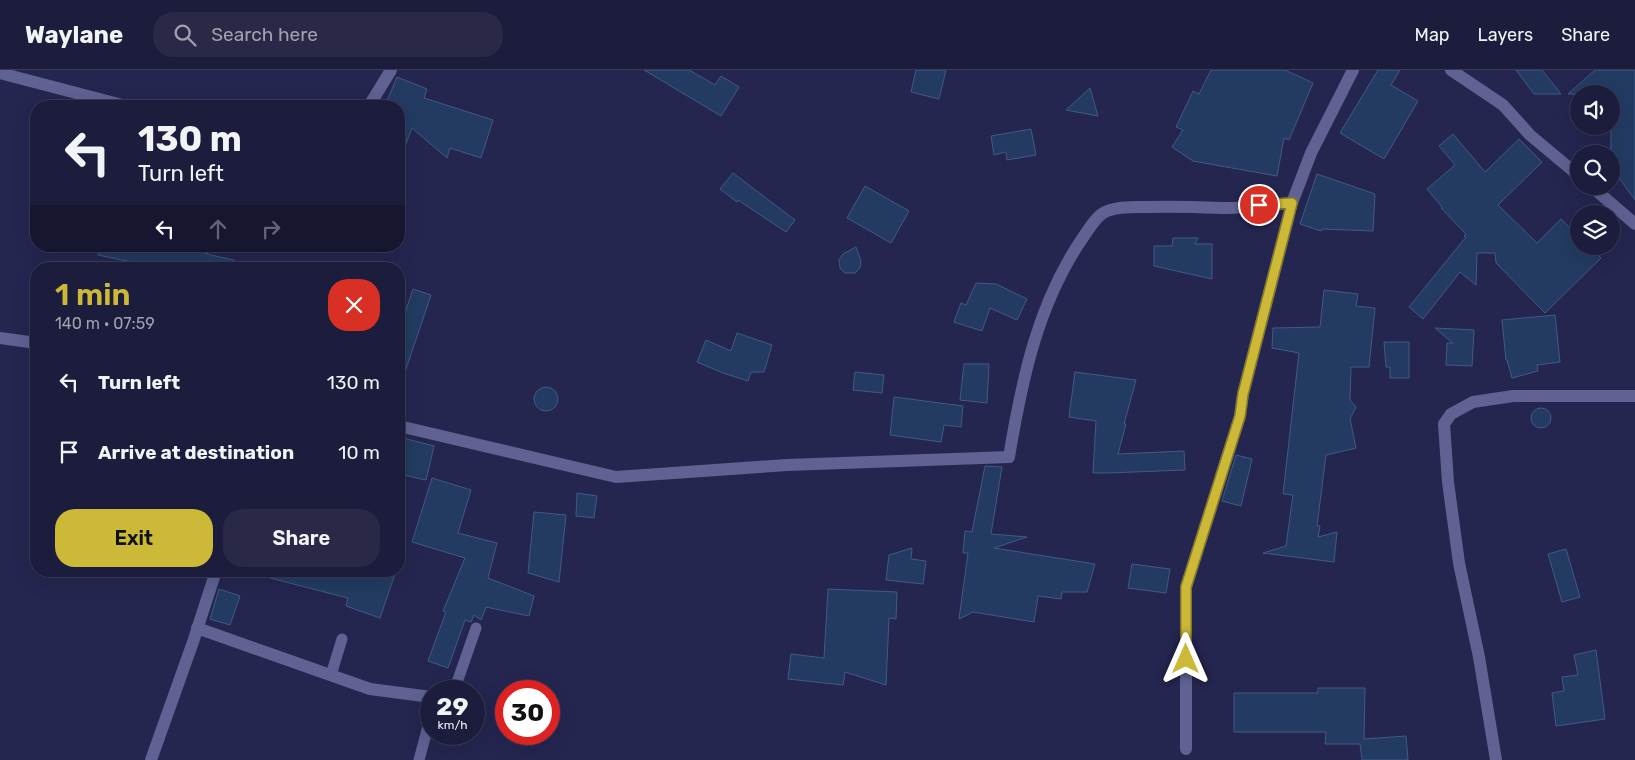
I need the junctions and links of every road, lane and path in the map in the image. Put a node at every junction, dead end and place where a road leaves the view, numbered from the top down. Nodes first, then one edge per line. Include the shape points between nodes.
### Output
1 (391, 70) edge
2 (1353, 70) edge
3 (1452, 70) edge
4 (0, 74) edge
5 (102, 100) edge
6 (373, 100) edge
7 (1570, 168) edge
8 (1601, 195) edge
9 (1292, 203) junction
10 (1635, 224) edge
11 (0, 338) edge
12 (30, 341) edge
13 (1635, 396) edge
14 (405, 427) edge
15 (214, 577) edge
16 (197, 628) junction
17 (476, 628) dead end
18 (342, 640) dead end
19 (331, 676) junction
20 (458, 680) edge
21 (420, 695) edge
22 (423, 745) edge
23 (1186, 749) dead end
24 (151, 760) edge
25 (419, 760) edge
26 (1496, 760) edge

1 - 6 street
2 - 9 street via 1311,153
3 - 7 street via 1503,106
4 - 5 street
8 - 10 street
9 - 14 street via 1225,208 1131,207 1104,212 1078,245 1042,315 1026,370 1009,457 787,465 616,477
9 - 23 street via 1240,416 1186,587
11 - 12 street
13 - 26 street via 1513,396 1473,402 1451,414 1444,424 1459,563
15 - 16 street
16 - 19 street
16 - 24 street
17 - 20 lane
18 - 19 lane
19 - 21 street via 370,689
22 - 25 lane

